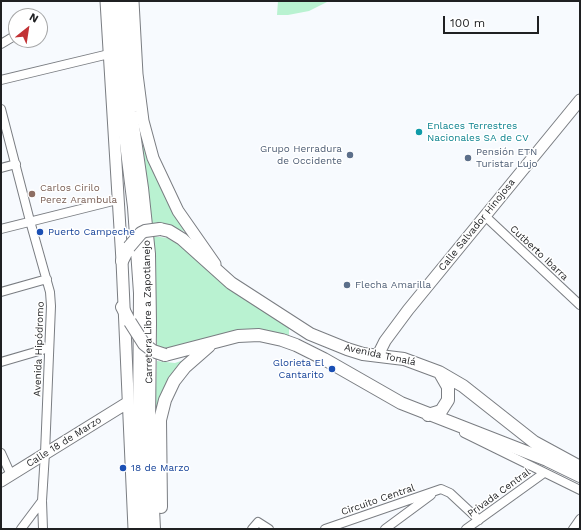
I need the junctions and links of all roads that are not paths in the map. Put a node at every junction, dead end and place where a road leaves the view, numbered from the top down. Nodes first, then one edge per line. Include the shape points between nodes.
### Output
1 (106, 1) edge
2 (115, 1) edge
3 (124, 1) edge
4 (133, 1) edge
5 (109, 54) junction
6 (1, 80) edge
7 (580, 100) edge
8 (1, 109) edge
9 (16, 164) junction
10 (1, 168) edge
11 (117, 200) junction
12 (485, 216) junction
13 (30, 221) junction
14 (1, 229) edge
15 (122, 261) junction
16 (220, 271) junction
17 (47, 279) junction
18 (1, 292) edge
19 (580, 305) edge
20 (122, 307) junction
21 (218, 341) junction
22 (49, 348) junction
23 (378, 355) junction
24 (1, 362) edge
25 (439, 372) junction
26 (127, 403) junction
27 (432, 416) junction
28 (45, 452) junction
29 (1, 453) edge
30 (580, 467) edge
31 (544, 473) junction
32 (11, 474) junction
33 (580, 476) edge
34 (1, 481) edge
35 (438, 490) junction
36 (580, 490) edge
37 (42, 501) junction
38 (580, 519) edge
39 (479, 520) junction
40 (21, 529) edge
41 (43, 529) edge
42 (134, 529) edge
43 (142, 529) edge
44 (154, 529) edge
45 (161, 529) edge
46 (252, 529) edge
47 (269, 529) edge
48 (325, 529) edge
49 (385, 529) edge
50 (466, 529) edge
51 (573, 529) edge

1 - 5 main road
2 - 43 main road, Carretera Libre a Zapotlanejo via 120,95 134,208 140,293 139,427
3 - 44 main road, Carretera Libre a Zapotlanejo via 132,112 149,254 149,427
4 - 16 main road via 137,74 143,121 153,158 178,211
5 - 6 street
5 - 11 main road
7 - 12 main road, Calle Salvador Hinojosa
8 - 9 street, Avenida Hipódromo
9 - 10 street
9 - 13 street, Avenida Hipódromo
11 - 13 street
11 - 15 main road
12 - 19 street, Cutberto Ibarra
12 - 23 main road, Calle Salvador Hinojosa via 408,310
13 - 14 street
13 - 17 street, Avenida Hipódromo
15 - 16 main road, Avenida Tonalá, bridge via 129,247 141,234 160,229 182,239
15 - 20 main road
16 - 23 main road, Avenida Tonalá via 231,283 310,334 363,354
17 - 18 street
17 - 22 street, Avenida Hipódromo via 51,306
20 - 21 main road, Avenida Tonalá, bridge via 144,344 153,351 165,355
20 - 26 main road
21 - 27 main road, Avenida Tonalá via 238,336 259,335 296,345 401,403
21 - 45 main road via 205,348 184,367 165,400 160,420
22 - 24 street
22 - 28 street, Avenida Hipódromo
23 - 25 main road, Avenida Tonalá via 404,359
25 - 27 main road via 448,388 448,400 441,411
25 - 30 main road, Avenida Tonalá via 463,386 534,442
26 - 28 main road, Calle 18 de Marzo
26 - 42 main road
27 - 31 street
27 - 33 main road, Avenida Tonalá via 547,460
28 - 32 main road, Calle 18 de Marzo
28 - 37 street, Avenida Hipódromo
29 - 32 street
31 - 36 street
31 - 39 street, Privada Central
32 - 34 main road, Calle 18 de Marzo
35 - 39 street via 447,491
35 - 48 street, Circuito Central
35 - 49 street, Circuito Central
37 - 40 street
37 - 41 street, Avenida Hipódromo
38 - 51 street
39 - 50 street, Privada Central
46 - 47 street via 258,522

